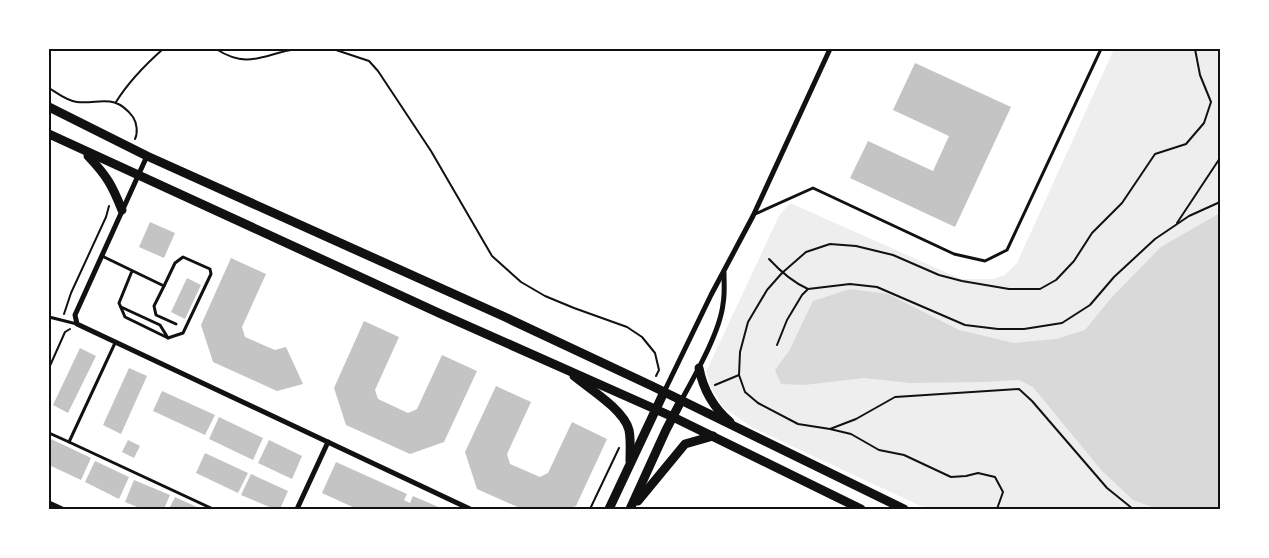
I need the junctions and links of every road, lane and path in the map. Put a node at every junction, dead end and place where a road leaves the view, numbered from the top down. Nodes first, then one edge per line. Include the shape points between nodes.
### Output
1 (164, 49) edge
2 (216, 49) edge
3 (296, 49) edge
4 (333, 49) edge
5 (830, 49) edge
6 (1101, 49) edge
7 (1195, 49) edge
8 (49, 88) edge
9 (116, 102) junction
10 (49, 107) edge
11 (49, 134) edge
12 (131, 148) junction
13 (84, 152) junction
14 (147, 156) junction
15 (1220, 158) edge
16 (138, 176) junction
17 (110, 202) dead end
18 (1220, 202) edge
19 (122, 210) junction
20 (752, 216) junction
21 (1176, 224) junction
22 (101, 256) junction
23 (769, 259) dead end
24 (132, 271) junction
25 (724, 272) junction
26 (782, 273) junction
27 (164, 286) junction
28 (808, 289) junction
29 (121, 306) junction
30 (49, 317) edge
31 (64, 321) junction
32 (77, 324) junction
33 (176, 324) dead end
34 (168, 338) junction
35 (115, 343) junction
36 (777, 345) dead end
37 (562, 367) junction
38 (49, 368) edge
39 (699, 368) junction
40 (738, 375) junction
41 (671, 377) junction
42 (711, 387) dead end
43 (664, 392) junction
44 (681, 401) junction
45 (656, 410) junction
46 (673, 417) junction
47 (830, 429) junction
48 (740, 430) junction
49 (49, 433) edge
50 (713, 436) junction
51 (69, 442) junction
52 (328, 442) junction
53 (620, 446) dead end
54 (630, 464) junction
55 (49, 503) edge
56 (62, 509) edge
57 (213, 509) edge
58 (296, 509) edge
59 (470, 509) edge
60 (590, 509) edge
61 (609, 509) edge
62 (631, 509) edge
63 (860, 509) edge
64 (904, 509) edge
65 (997, 509) edge
66 (1133, 509) edge

1 - 9 path via 136,74
2 - 3 path via 243,60
4 - 41 path via 369,61 378,70 431,151 492,256 521,282 545,296 627,327 642,337 655,353 659,370
5 - 20 street
6 - 20 lane via 1007,250 992,258 985,261 954,254 813,188
7 - 26 path via 1200,75 1211,102 1204,123 1186,144 1155,154 1122,203 1092,233 1074,261 1056,280 1040,289 1009,289 962,281 939,276 893,255 856,246 830,244 806,252
8 - 9 path via 75,102
9 - 12 path via 136,122 137,136
10 - 12 main road
11 - 13 main road
12 - 14 main road
13 - 16 main road
13 - 19 main road via 105,174
14 - 16 street
14 - 43 main road
15 - 21 path
16 - 19 street
16 - 37 main road
17 - 31 path via 71,293
18 - 21 path
19 - 22 street
20 - 25 street
21 - 28 path via 1114,277 1090,305 1062,323 1024,329 965,325 877,287 850,284
22 - 24 lane
22 - 32 street via 75,314
23 - 26 path
24 - 27 lane
24 - 29 lane via 119,303
25 - 39 street via 723,305
25 - 41 street
26 - 28 path
26 - 40 path via 767,290 748,322
27 - 33 lane via 154,306 156,315
27 - 34 lane via 175,263 183,257 210,269 212,274 183,333
28 - 36 path
29 - 34 lane via 160,325
29 - 34 lane via 125,317
30 - 31 lane
31 - 32 lane
31 - 38 path via 67,331
32 - 35 street
35 - 51 lane
35 - 52 street
37 - 45 main road
37 - 54 main road via 626,422
39 - 44 street
39 - 48 main road via 711,400
40 - 42 path
40 - 47 path via 745,392 758,403 798,424
41 - 43 street
43 - 44 main road
43 - 45 main road
44 - 46 main road
44 - 48 main road
45 - 46 main road
45 - 54 main road
46 - 50 main road
46 - 62 main road
47 - 65 path via 850,434 879,450 904,455 951,477 978,473 995,477 1003,492
47 - 66 path via 856,419 895,397 1019,389 1107,488
48 - 64 main road
49 - 51 lane
50 - 62 main road via 685,444
50 - 63 main road
51 - 57 lane
52 - 58 street
52 - 59 street
53 - 60 path
54 - 61 main road
55 - 56 street

